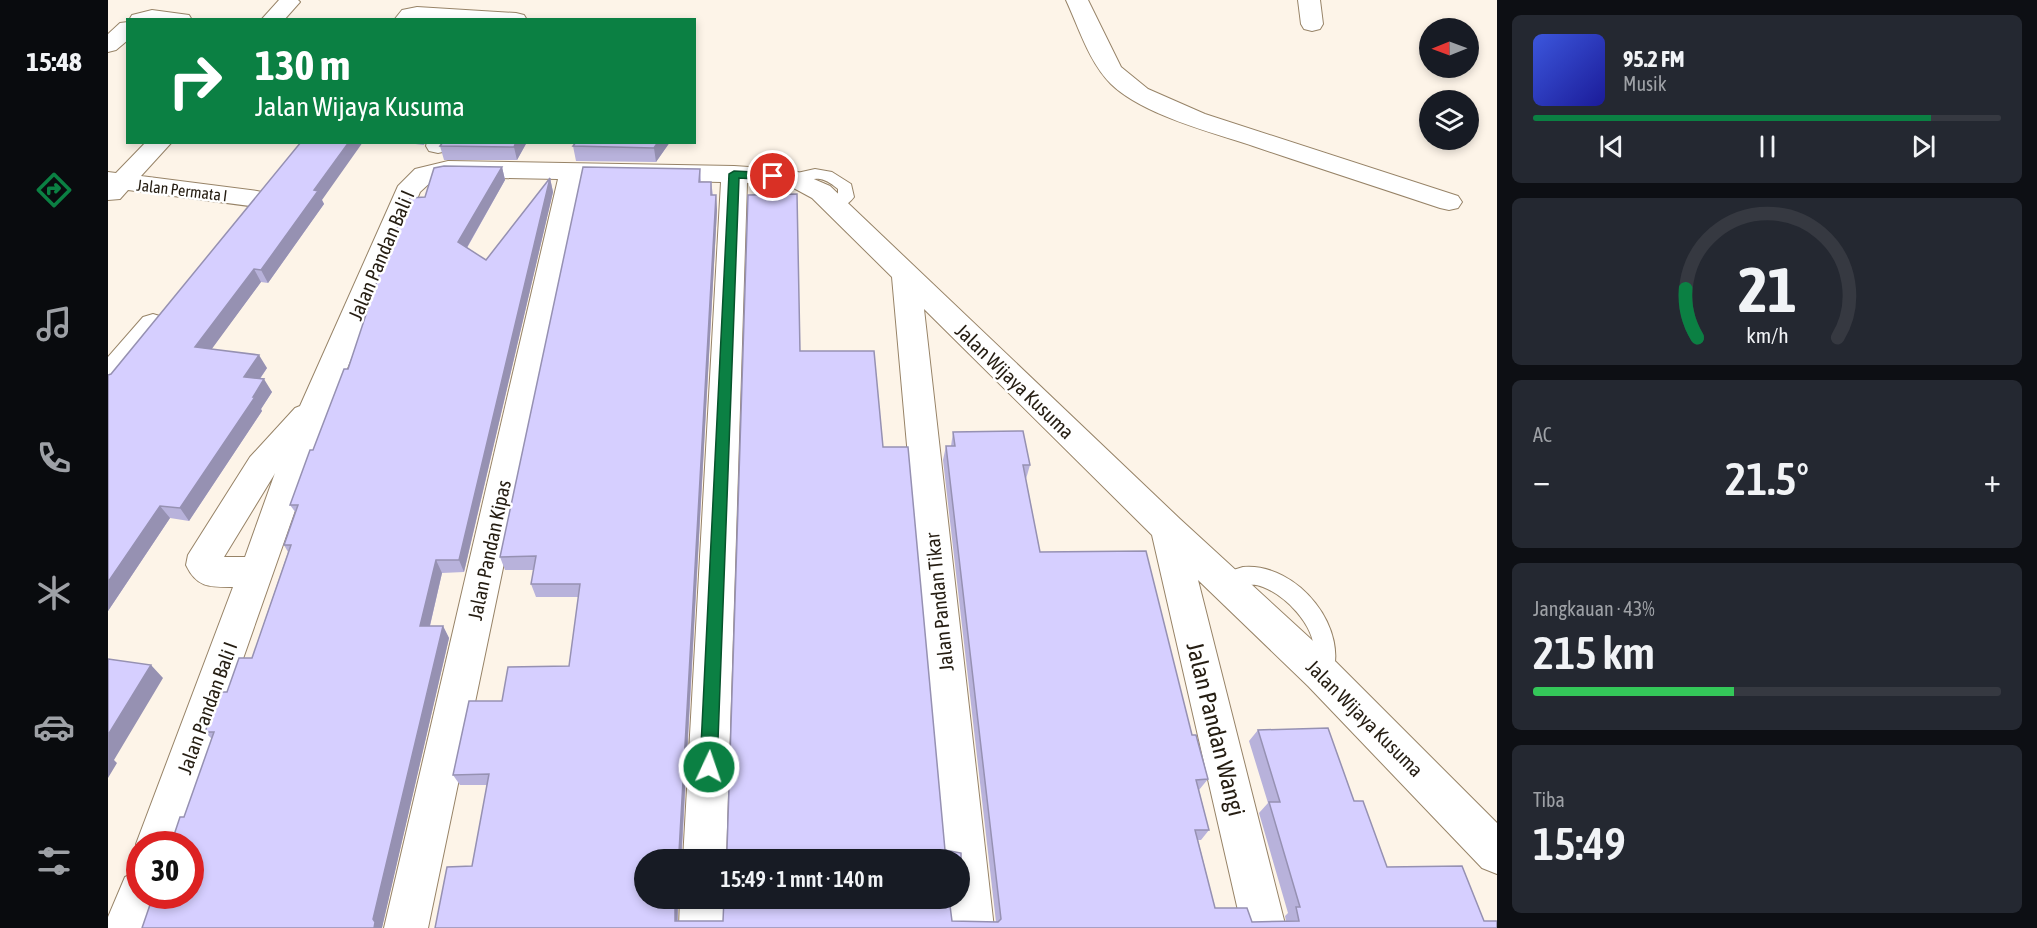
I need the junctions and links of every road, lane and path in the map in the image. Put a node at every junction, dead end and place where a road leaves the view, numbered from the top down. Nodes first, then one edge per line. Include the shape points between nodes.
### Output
1 (1077, 0) edge
2 (1309, 0) edge
3 (289, 2) dead end
4 (466, 8) edge
5 (274, 18) edge
6 (407, 18) edge
7 (508, 18) edge
8 (1312, 24) dead end
9 (126, 30) edge
10 (108, 45) edge
11 (158, 144) edge
12 (433, 154) edge
13 (573, 171) junction
14 (734, 174) junction
15 (113, 186) edge
16 (1449, 202) dead end
17 (234, 227) edge
18 (906, 276) junction
19 (167, 307) edge
20 (108, 378) edge
21 (316, 405) junction
22 (1168, 529) junction
23 (257, 572) junction
24 (162, 831) edge
25 (704, 849) edge
26 (1497, 853) edge
27 (133, 909) edge
28 (701, 909) edge
29 (126, 928) edge
30 (406, 928) edge
31 (700, 928) edge
32 (972, 928) edge
33 (1264, 928) edge

1 - 16 street via 1112,71 1130,87 1196,119
2 - 8 street
3 - 5 street
4 - 6 street via 417,13
4 - 7 street
9 - 10 street
11 - 15 street
12 - 13 street, Jalan Wijaya Kusuma via 448,169
12 - 21 street, Jalan Pandan Bali I via 407,192
13 - 14 street, Jalan Wijaya Kusuma
13 - 30 street, Jalan Pandan Kipas
14 - 18 street, Jalan Wijaya Kusuma via 793,178 820,192
14 - 25 street
15 - 17 street, Jalan Permata I via 263,191
18 - 22 street, Jalan Wijaya Kusuma
18 - 32 street, Jalan Pandan Tikar
19 - 20 street
21 - 23 street, Jalan Pandan Bali I
21 - 23 street, Jalan Pandan Bali I via 262,466 206,555 204,565 213,572
22 - 26 street, Jalan Wijaya Kusuma via 1322,674
22 - 33 street, Jalan Pandan Wangi
23 - 24 street, Jalan Pandan Bali I
27 - 29 street
28 - 31 street

